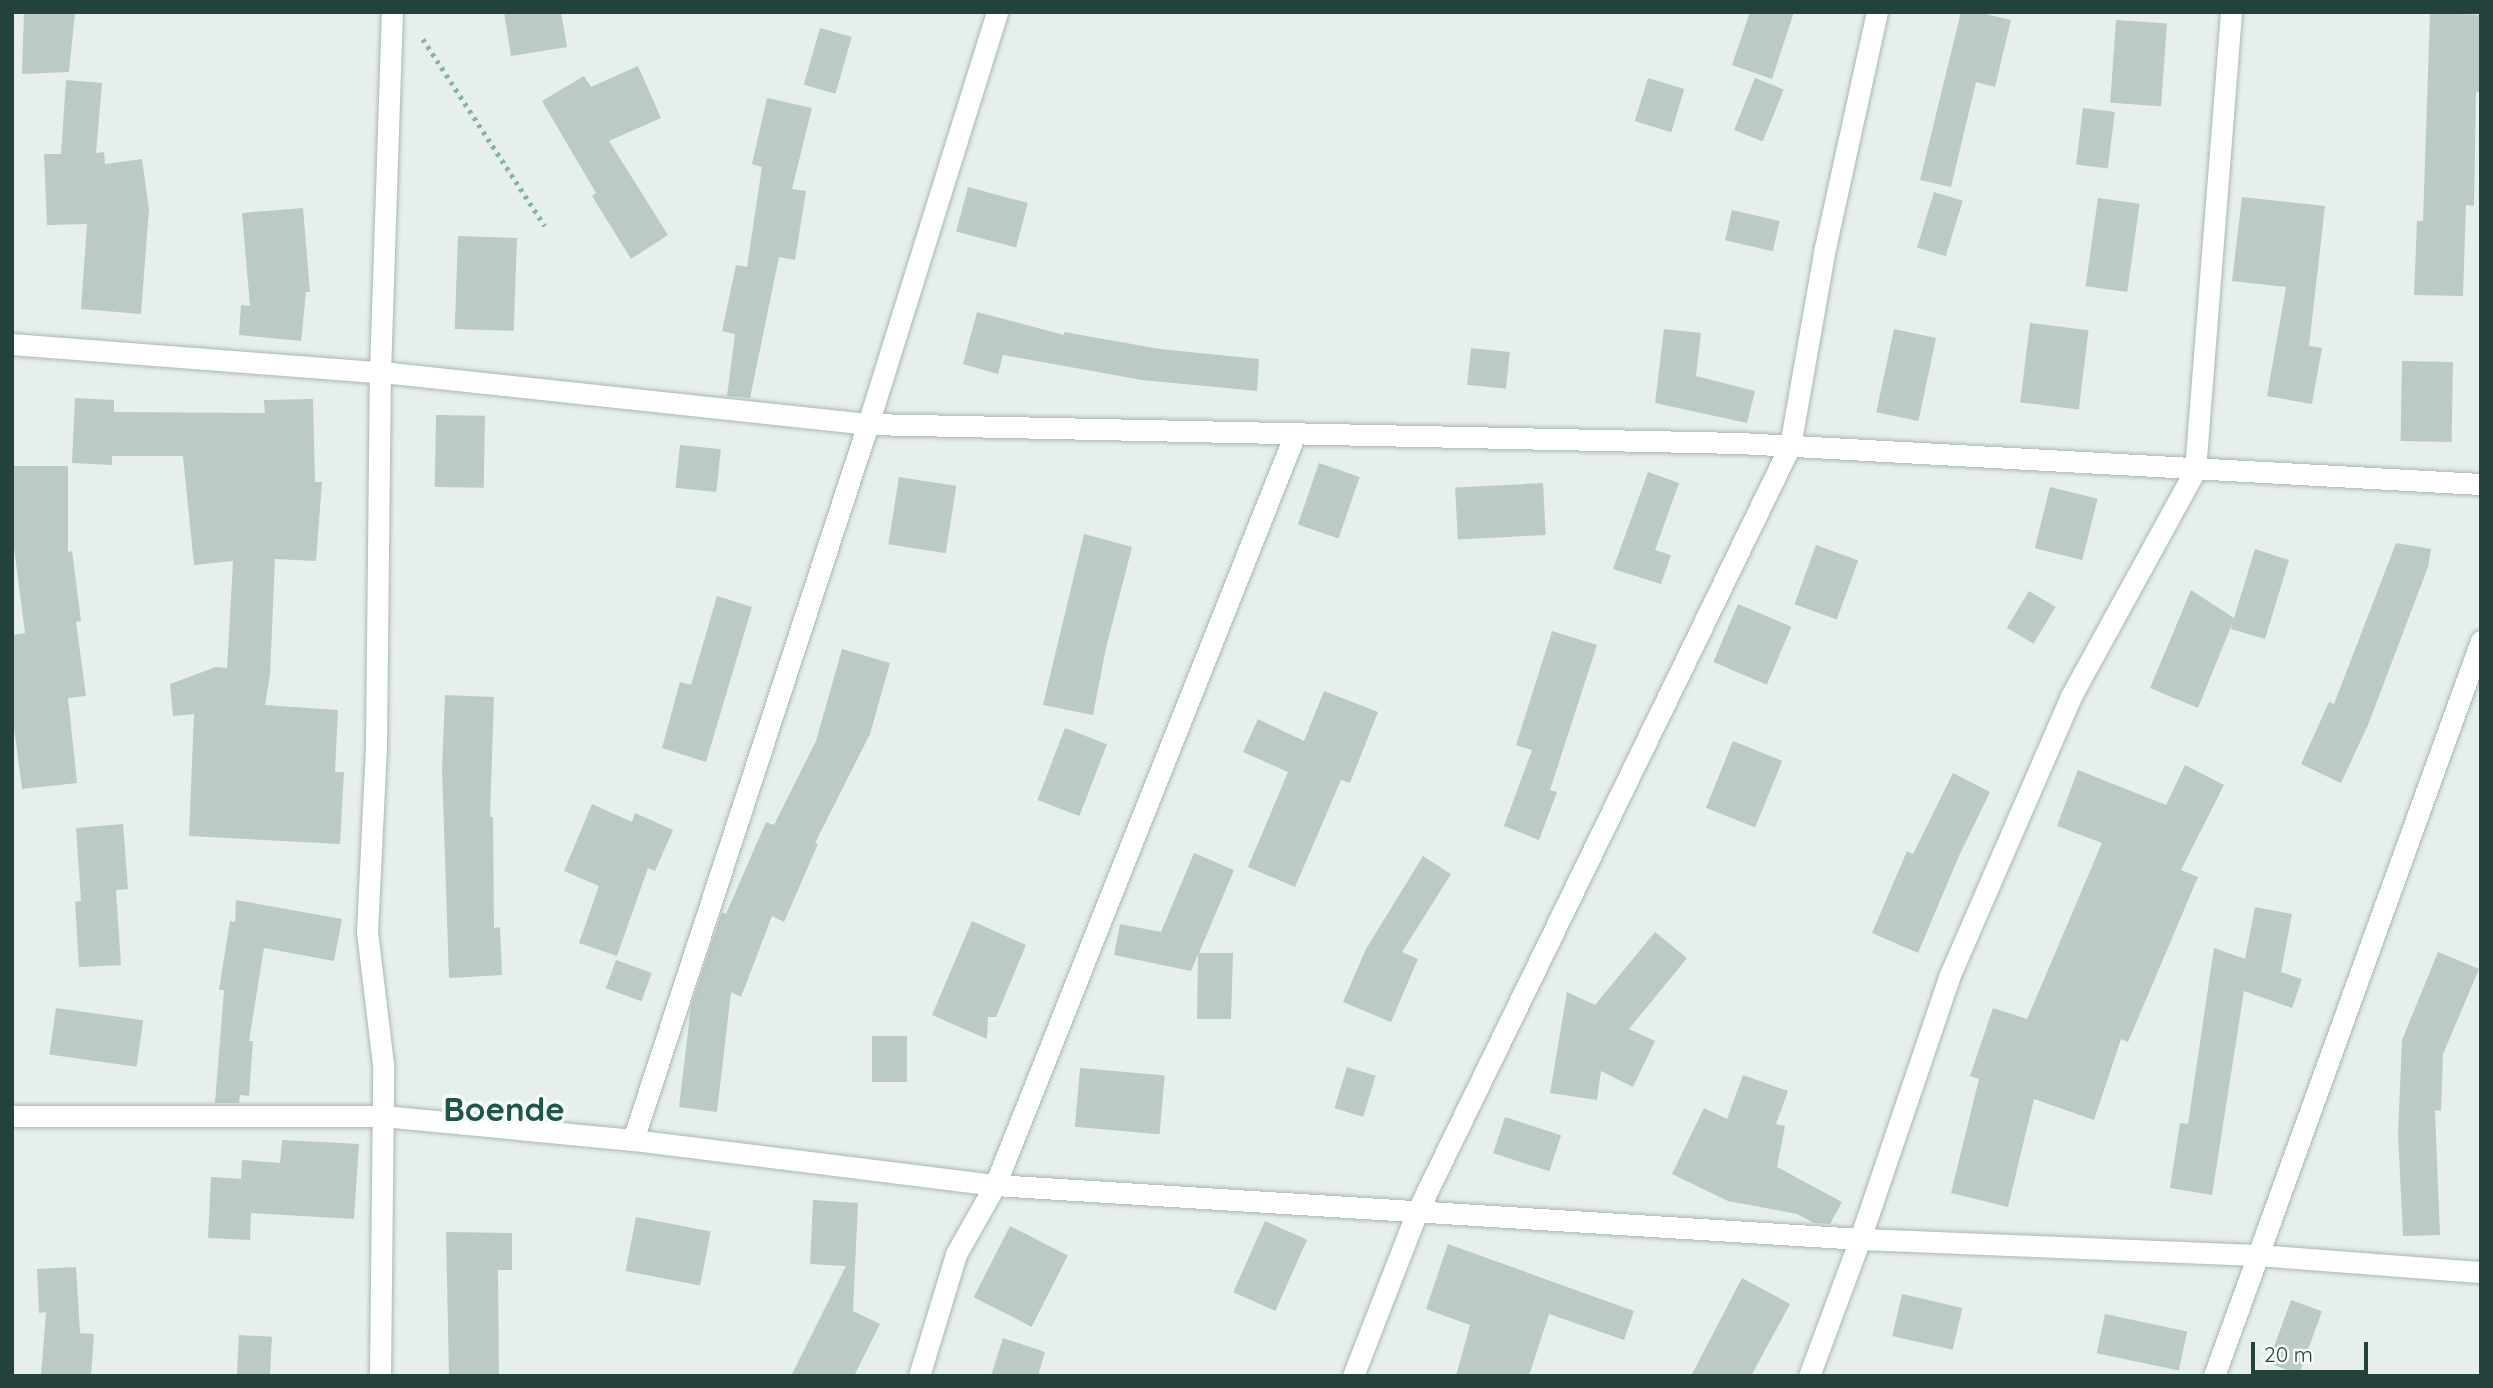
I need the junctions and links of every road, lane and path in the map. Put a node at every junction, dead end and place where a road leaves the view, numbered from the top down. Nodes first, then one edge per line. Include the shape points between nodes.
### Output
1 (392, 12) edge
2 (996, 12) edge
3 (1877, 12) edge
4 (2231, 12) edge
5 (420, 35) dead end
6 (545, 226) dead end
7 (12, 344) edge
8 (380, 372) junction
9 (868, 424) junction
10 (1295, 434) junction
11 (1790, 446) junction
12 (2194, 470) junction
13 (2481, 484) edge
14 (2481, 641) edge
15 (12, 1116) edge
16 (383, 1116) junction
17 (633, 1140) junction
18 (995, 1185) junction
19 (1417, 1212) junction
20 (1860, 1239) junction
21 (2258, 1255) junction
22 (2481, 1272) edge
23 (380, 1376) edge
24 (919, 1376) edge
25 (1353, 1376) edge
26 (1808, 1376) edge
27 (2214, 1376) edge

1 - 8 street
2 - 9 street
3 - 11 street via 1825,248
4 - 12 street
5 - 6 path
7 - 8 street
8 - 9 street
8 - 16 street via 376,744 367,931 383,1064
9 - 10 street
9 - 17 street
10 - 11 street
10 - 18 street
11 - 12 street
11 - 19 street
12 - 13 street
12 - 20 street via 2071,696 1960,952
14 - 21 street
15 - 16 street
16 - 17 street
16 - 23 street
17 - 18 street
18 - 19 street
18 - 24 street via 956,1254
19 - 20 street
19 - 25 street
20 - 21 street
20 - 26 street
21 - 22 street
21 - 27 street

